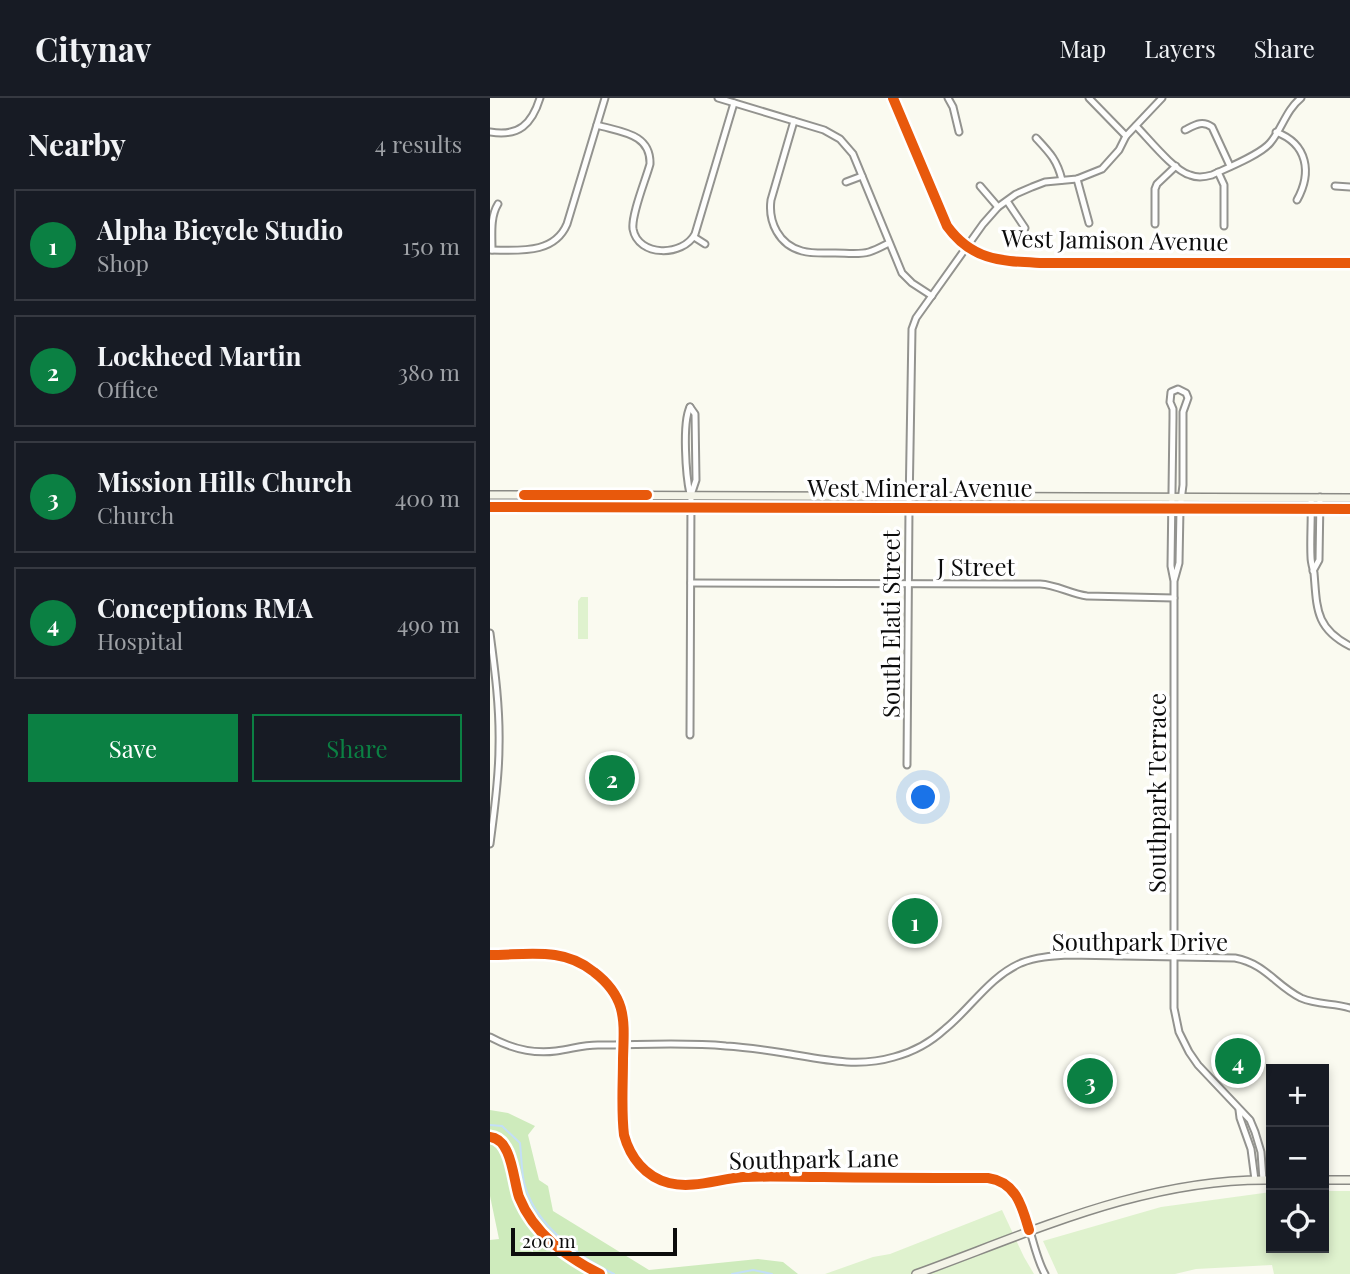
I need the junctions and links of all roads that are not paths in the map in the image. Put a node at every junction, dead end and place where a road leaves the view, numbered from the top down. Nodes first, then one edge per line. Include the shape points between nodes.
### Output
1 (540, 98) edge
2 (605, 98) edge
3 (718, 98) edge
4 (893, 98) edge
5 (948, 98) edge
6 (1089, 98) edge
7 (1162, 98) edge
8 (1301, 98) edge
9 (734, 103) junction
10 (794, 121) junction
11 (597, 125) junction
12 (1136, 126) junction
13 (1185, 130) dead end
14 (490, 132) edge
15 (959, 132) dead end
16 (1276, 132) junction
17 (1126, 136) junction
18 (1036, 138) dead end
19 (1176, 166) junction
20 (1230, 166) junction
21 (1218, 172) junction
22 (862, 176) junction
23 (1077, 179) junction
24 (1062, 180) junction
25 (846, 182) dead end
26 (980, 186) dead end
27 (1335, 187) dead end
28 (1350, 187) edge
29 (1297, 200) dead end
30 (1007, 201) junction
31 (498, 204) dead end
32 (998, 207) junction
33 (1089, 223) dead end
34 (1155, 224) dead end
35 (1224, 226) dead end
36 (1025, 228) dead end
37 (694, 237) junction
38 (890, 243) junction
39 (705, 244) dead end
40 (966, 247) junction
41 (491, 250) edge
42 (1350, 263) edge
43 (932, 296) junction
44 (490, 495) edge
45 (691, 495) junction
46 (909, 497) junction
47 (1172, 497) junction
48 (1181, 497) junction
49 (1320, 497) junction
50 (1311, 498) junction
51 (1350, 498) edge
52 (490, 506) edge
53 (691, 507) junction
54 (909, 508) junction
55 (1171, 509) junction
56 (1180, 509) junction
57 (1316, 509) junction
58 (1350, 509) edge
59 (1174, 581) junction
60 (691, 583) junction
61 (908, 584) junction
62 (1174, 598) junction
63 (490, 634) edge
64 (1350, 646) edge
65 (492, 663) edge
66 (690, 735) dead end
67 (907, 765) dead end
68 (490, 844) edge
69 (490, 955) edge
70 (1173, 956) junction
71 (1350, 1005) edge
72 (490, 1037) edge
73 (624, 1045) junction
74 (1263, 1180) edge
75 (1329, 1180) edge
76 (1350, 1180) edge
77 (1029, 1230) junction
78 (916, 1274) edge
79 (1045, 1274) edge

1 - 14 street via 529,122 518,130
2 - 11 street
3 - 9 street
4 - 40 street, West Jamison Avenue via 947,226
5 - 15 street
6 - 17 street
7 - 12 street
8 - 16 street
9 - 10 street
9 - 37 street
10 - 22 street via 840,139 853,154
10 - 38 street via 769,209 779,236 789,246 817,253 862,253
11 - 37 street via 636,137 647,147 650,164 633,226 642,244 656,250 678,249
11 - 41 street via 561,235 537,249
12 - 17 street
12 - 19 street
13 - 20 street via 1202,122 1212,127
16 - 20 street via 1264,149
16 - 29 street via 1293,142 1303,158 1304,183
17 - 23 street via 1102,169
18 - 24 street via 1053,156
19 - 21 street via 1198,177
19 - 34 street via 1155,189
20 - 21 street
21 - 35 street via 1224,185
22 - 25 street
22 - 38 street
23 - 24 street, South Elati Street
23 - 33 street
24 - 30 street, South Elati Street via 1032,187
26 - 32 street
27 - 28 street
30 - 32 street, South Elati Street
30 - 36 street
31 - 41 street via 492,218
32 - 40 street, South Elati Street
37 - 39 street
38 - 43 street via 906,279
40 - 42 street, West Jamison Avenue via 979,255 1024,262
40 - 43 street, South Elati Street
43 - 46 street, South Elati Street via 916,318 911,335
44 - 45 main road, West Mineral Avenue
45 - 45 street via 696,480 695,414 690,407 686,414
45 - 46 main road, West Mineral Avenue
45 - 53 street
46 - 47 main road, West Mineral Avenue
46 - 54 street, South Elati Street
47 - 48 main road, West Mineral Avenue
47 - 48 street, Southpark Terrace via 1170,396 1178,389 1188,398 1183,412
47 - 55 street, Southpark Terrace
48 - 50 main road, West Mineral Avenue
48 - 56 street, Southpark Terrace
49 - 50 main road, West Mineral Avenue
49 - 51 main road, West Mineral Avenue
49 - 57 street
50 - 57 street
52 - 53 main road, West Mineral Avenue
53 - 54 main road, West Mineral Avenue
53 - 60 street
54 - 55 main road, West Mineral Avenue
54 - 61 street, South Elati Street
55 - 56 main road, West Mineral Avenue
55 - 59 street, Southpark Terrace
56 - 57 main road, West Mineral Avenue
56 - 59 street, Southpark Terrace via 1179,568
57 - 58 main road, West Mineral Avenue
57 - 64 street via 1319,561 1313,571 1315,600 1333,635
59 - 62 street, Southpark Terrace
60 - 61 street, J Street
60 - 66 street
61 - 62 street, J Street via 1040,584 1079,596
61 - 67 street, South Elati Street
62 - 70 street, Southpark Terrace
63 - 65 street
65 - 68 street via 499,748
69 - 73 street, Southpark Lane via 554,955 592,970 619,1003 625,1023
70 - 71 street, Southpark Drive via 1240,958 1264,969 1302,998 1318,1004
70 - 73 street, Southpark Drive via 1068,955 1019,964 929,1041 874,1062 841,1062 725,1046
70 - 74 street, Southpark Terrace via 1174,1008 1181,1038 1198,1065 1247,1116 1261,1153
72 - 73 street, Southpark Drive via 521,1049 543,1051
73 - 77 street, Southpark Lane via 624,1135 635,1160 656,1179 685,1185 742,1177 988,1178 1010,1188
74 - 77 main road via 1162,1191
75 - 76 main road
77 - 78 main road
77 - 79 street, Southpark Lane

